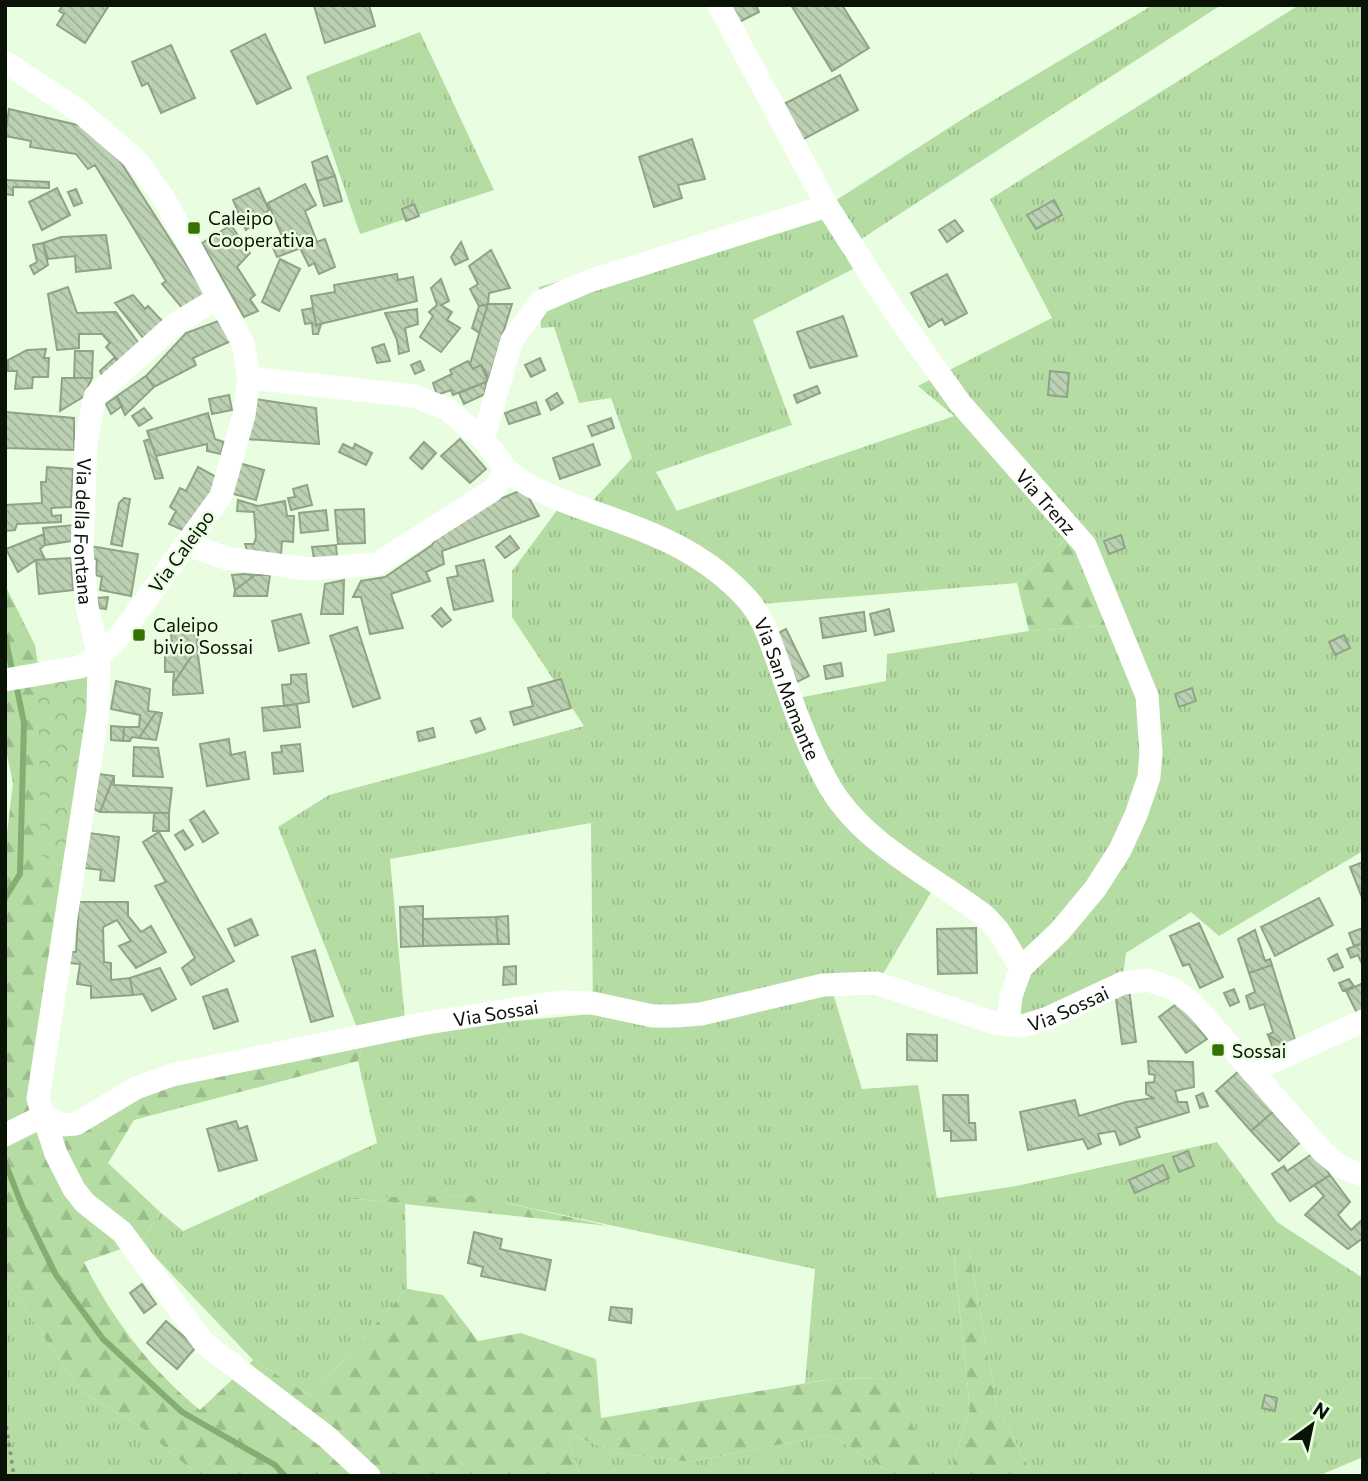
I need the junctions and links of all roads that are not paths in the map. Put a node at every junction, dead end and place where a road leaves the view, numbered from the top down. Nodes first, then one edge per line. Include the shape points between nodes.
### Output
1 (719, 5) edge
2 (5, 62) edge
3 (827, 206) junction
4 (218, 298) junction
5 (248, 378) junction
6 (482, 439) junction
7 (508, 470) junction
8 (188, 545) junction
9 (99, 656) junction
10 (5, 680) edge
11 (1021, 968) junction
12 (1363, 1021) edge
13 (1008, 1025) junction
14 (1252, 1071) junction
15 (35, 1119) junction
16 (5, 1135) edge
17 (1363, 1175) edge
18 (369, 1476) edge

1 - 3 street, Via Trenz
2 - 4 street, Via Caleipo via 79,111 136,160 163,197
3 - 6 street via 589,281 540,302 512,340
3 - 11 street, Via Trenz via 960,403 1085,545 1147,696 1152,735 1149,777 1129,833 1079,909
4 - 5 street, Via Caleipo via 243,344
4 - 9 street, Via della Fontana via 175,324 95,396 86,442 82,550 87,607
5 - 6 street, Via San Mamante via 414,396 454,414
5 - 8 street, Via Caleipo via 244,415 221,496
6 - 7 street, Via San Mamante
7 - 8 street via 493,489 377,564 307,569 226,558
7 - 11 street, Via San Mamante via 564,501 672,541 710,564 737,588 759,616 817,762 847,812 884,845 986,917
8 - 9 street, Via Caleipo via 122,633
9 - 10 street via 80,667
9 - 15 street via 98,711
11 - 13 street, Via Trenz
12 - 14 street
13 - 14 street, Via Sossai via 1035,1023 1123,983 1148,980 1184,995
13 - 15 street, Via Sossai via 876,983 823,985 676,1016 559,1002 421,1024 172,1075 136,1087 68,1126
14 - 17 street, Via Sossai via 1323,1152 1341,1167
15 - 16 street
15 - 18 street via 65,1177 85,1203 122,1232 205,1343 327,1437

